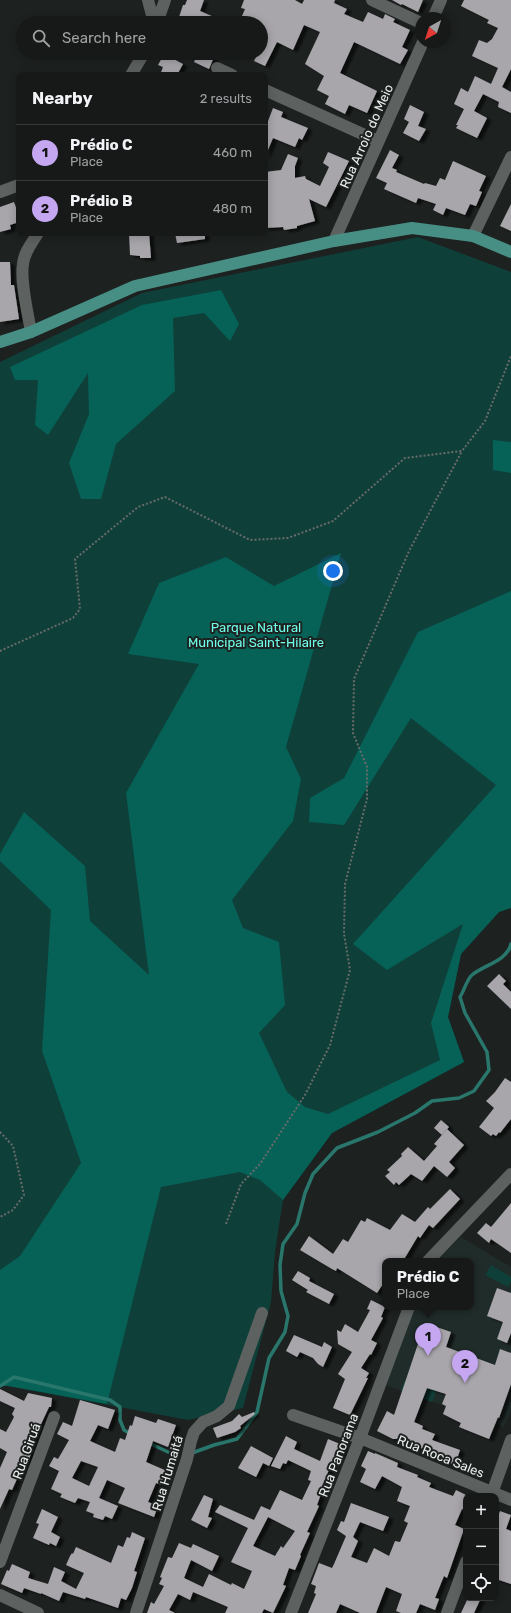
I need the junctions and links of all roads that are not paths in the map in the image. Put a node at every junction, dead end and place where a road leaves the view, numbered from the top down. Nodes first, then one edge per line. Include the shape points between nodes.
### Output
1 (148, 0) edge
2 (165, 0) edge
3 (372, 0) edge
4 (442, 0) edge
5 (436, 12) edge
6 (152, 16) edge
7 (159, 16) edge
8 (415, 20) edge
9 (419, 48) edge
10 (140, 60) edge
11 (217, 68) dead end
12 (133, 72) edge
13 (226, 72) edge
14 (268, 91) edge
15 (378, 141) junction
16 (511, 157) edge
17 (16, 186) edge
18 (0, 192) edge
19 (36, 236) edge
20 (473, 236) junction
21 (334, 242) junction
22 (511, 252) edge
23 (31, 332) junction
24 (0, 342) edge
25 (511, 1174) edge
26 (431, 1258) edge
27 (408, 1310) edge
28 (262, 1313) dead end
29 (293, 1415) dead end
30 (54, 1417) dead end
31 (360, 1438) junction
32 (511, 1440) edge
33 (489, 1493) edge
34 (491, 1493) edge
35 (499, 1496) edge
36 (511, 1500) edge
37 (0, 1562) edge
38 (465, 1565) edge
39 (0, 1595) edge
40 (38, 1613) edge
41 (136, 1613) edge
42 (291, 1613) edge
43 (447, 1613) edge

1 - 6 street
2 - 7 street
3 - 8 street
4 - 5 street
9 - 15 street, Rua Arroio do Meio
10 - 12 street
11 - 13 street
14 - 15 street
15 - 21 street, Rua Arroio do Meio
16 - 20 street
17 - 18 street
19 - 23 street via 23,264
20 - 21 main road via 412,228
20 - 22 main road
21 - 23 main road via 135,286
23 - 24 main road
25 - 26 street
27 - 31 street, Rua Panorama
28 - 41 street, Rua Humaitá via 229,1406 217,1416 203,1422 194,1432
29 - 31 street, Rua Roca Sales
30 - 37 street, Rua Giruá
31 - 33 street, Rua Roca Sales
31 - 42 street, Rua Panorama
32 - 34 street
35 - 36 street, Rua Roca Sales
38 - 43 street
39 - 40 street

